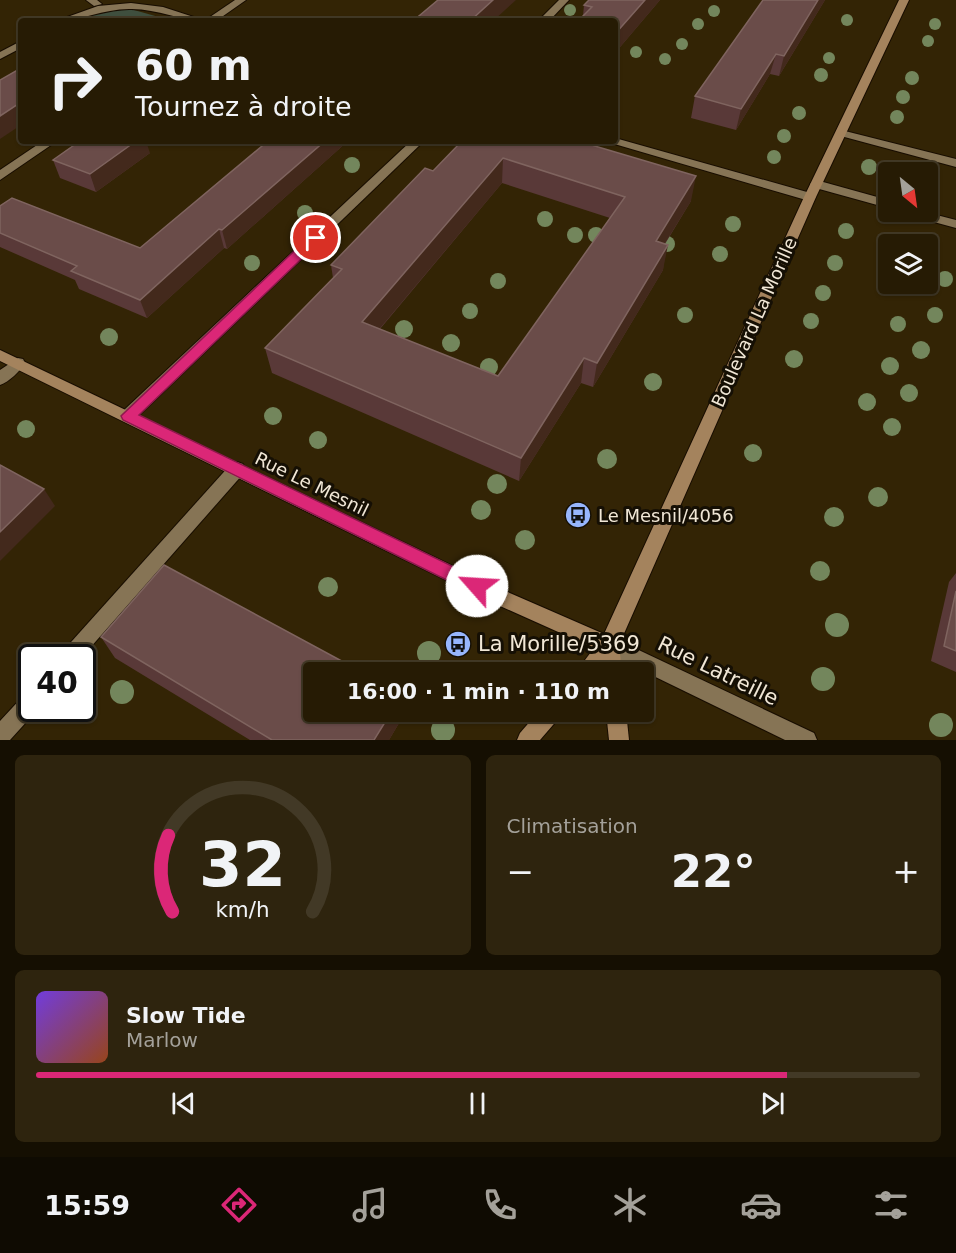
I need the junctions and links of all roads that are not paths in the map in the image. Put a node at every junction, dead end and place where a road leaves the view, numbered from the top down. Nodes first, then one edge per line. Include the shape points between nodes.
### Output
1 (241, 0) edge
2 (564, 0) edge
3 (904, 0) edge
4 (94, 2) edge
5 (67, 18) edge
6 (191, 18) edge
7 (213, 18) edge
8 (546, 18) edge
9 (18, 46) edge
10 (0, 56) edge
11 (841, 133) junction
12 (618, 142) edge
13 (47, 144) edge
14 (415, 144) edge
15 (956, 163) edge
16 (0, 176) edge
17 (813, 190) junction
18 (878, 202) edge
19 (938, 219) edge
20 (956, 224) edge
21 (0, 355) edge
22 (18, 363) junction
23 (0, 379) edge
24 (128, 416) junction
25 (237, 470) junction
26 (82, 644) edge
27 (609, 645) junction
28 (595, 662) edge
29 (611, 662) edge
30 (18, 717) edge
31 (543, 722) edge
32 (617, 722) edge
33 (0, 737) edge
34 (4, 740) edge
35 (527, 740) edge
36 (619, 740) edge
37 (807, 740) edge

1 - 7 street
2 - 8 street
3 - 11 street, Boulevard La Morille
4 - 5 street
4 - 6 street via 138,2
9 - 10 street
11 - 15 street
11 - 17 street, Boulevard La Morille
12 - 17 street
13 - 16 street
14 - 24 street
17 - 18 street
17 - 27 street, Boulevard La Morille
19 - 20 street
21 - 22 street, Rue Le Mesnil
22 - 23 street
22 - 24 street, Rue Le Mesnil
24 - 25 street, Rue Le Mesnil
25 - 26 street
25 - 27 street, Rue Le Mesnil via 497,596
27 - 28 street, Boulevard La Morille
27 - 29 street
27 - 37 street, Rue Latreille
30 - 33 street
31 - 35 street
32 - 36 street
33 - 34 street

